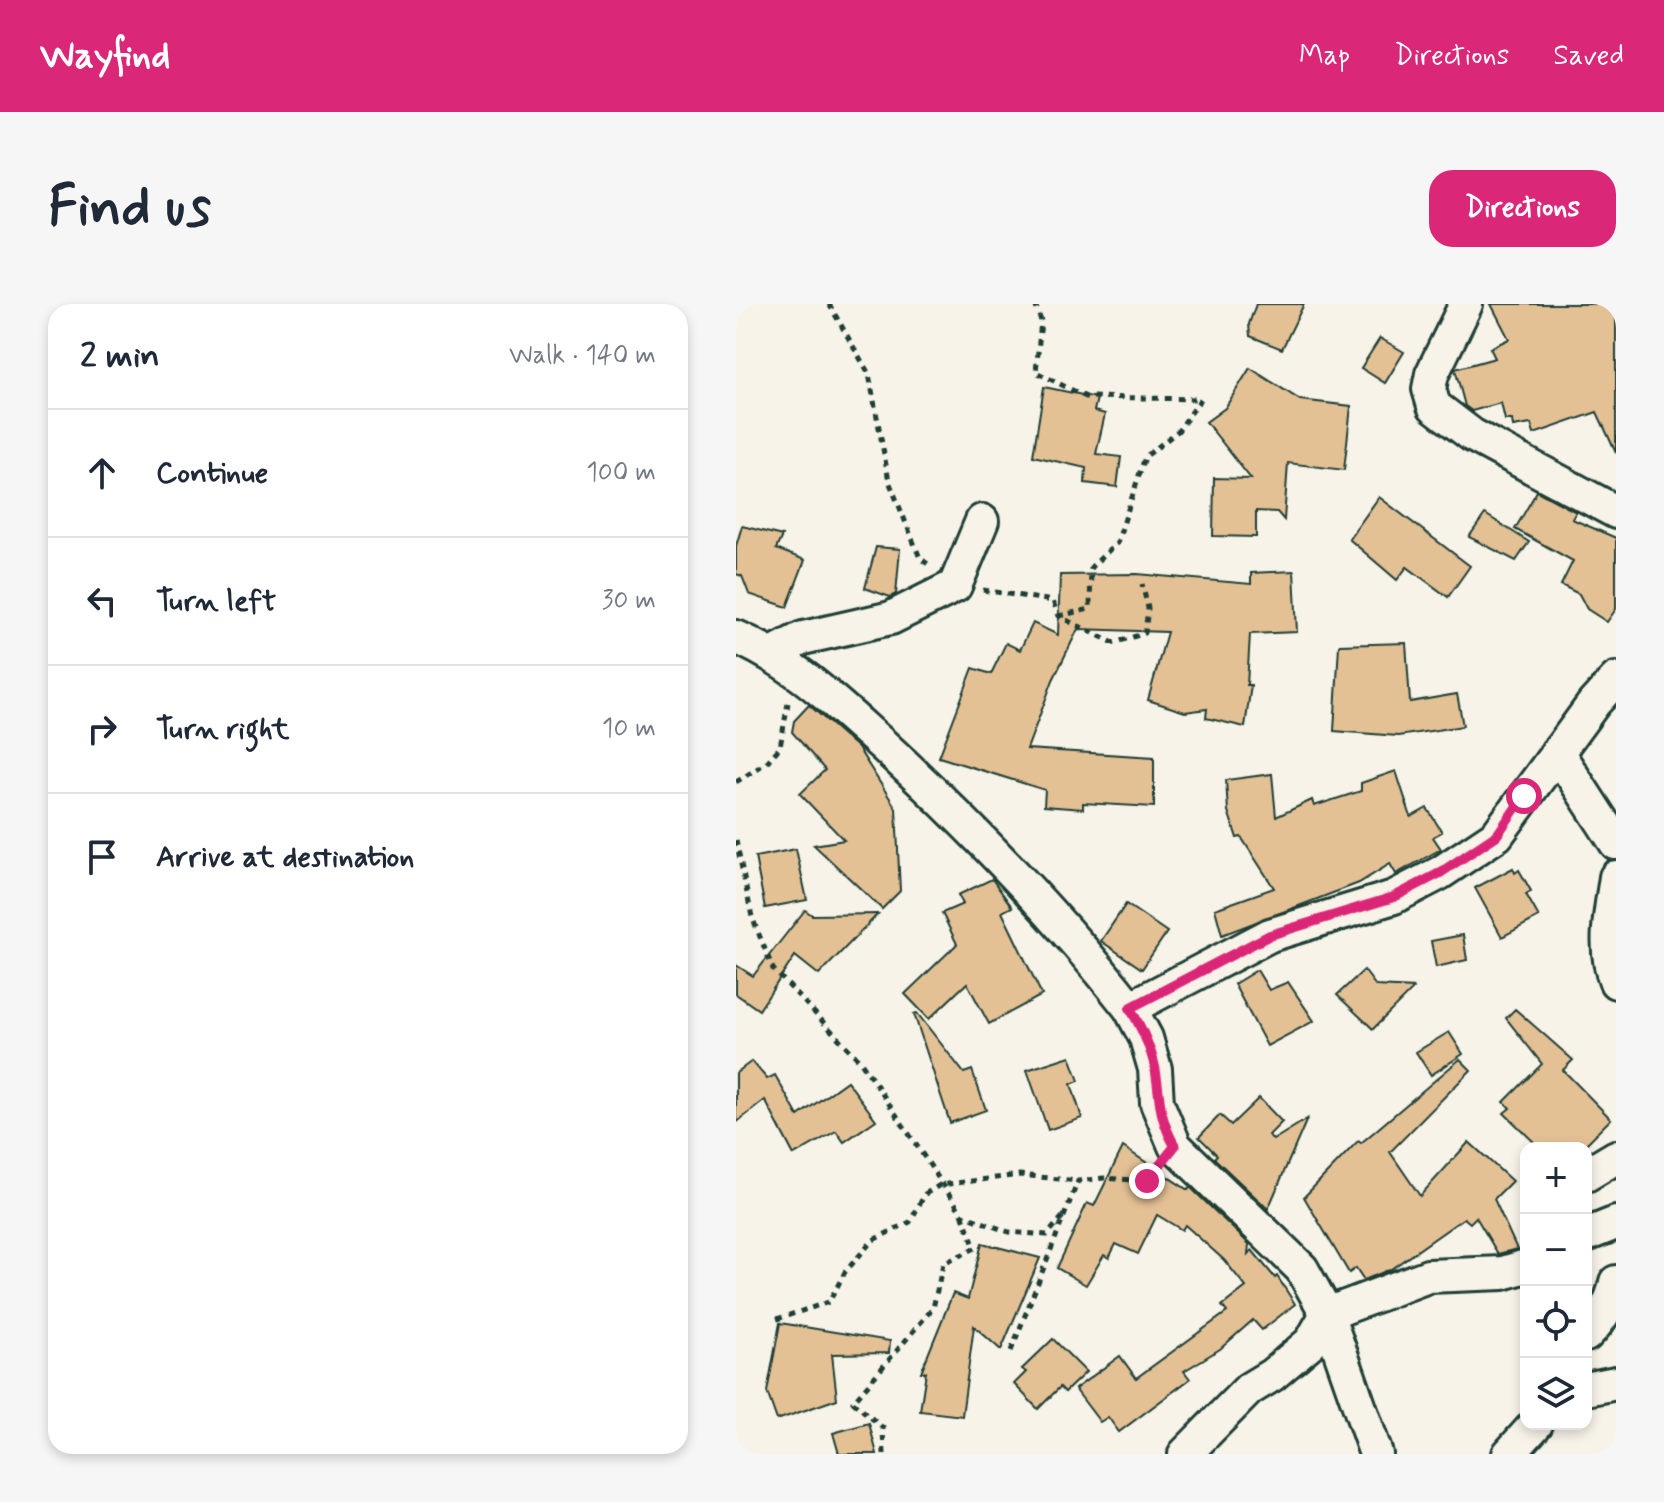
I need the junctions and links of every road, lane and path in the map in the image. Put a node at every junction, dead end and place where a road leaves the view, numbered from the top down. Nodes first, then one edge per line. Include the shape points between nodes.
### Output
1 (1035, 304) edge
2 (1466, 304) edge
3 (1616, 512) edge
4 (982, 521) dead end
5 (1058, 616) dead end
6 (736, 637) edge
7 (786, 662) junction
8 (1616, 679) edge
9 (1557, 752) junction
10 (736, 780) edge
11 (736, 840) edge
12 (1616, 843) edge
13 (1616, 877) edge
14 (1616, 982) edge
15 (1130, 1008) junction
16 (1175, 1146) junction
17 (1616, 1157) edge
18 (1592, 1171) edge
19 (1078, 1181) junction
20 (940, 1185) junction
21 (1065, 1214) junction
22 (963, 1215) junction
23 (1616, 1223) edge
24 (1592, 1233) edge
25 (1520, 1268) edge
26 (1616, 1282) edge
27 (1327, 1314) junction
28 (777, 1319) dead end
29 (1592, 1329) edge
30 (1011, 1351) dead end
31 (1616, 1383) edge
32 (1592, 1388) edge
33 (1531, 1430) edge
34 (884, 1454) edge
35 (1185, 1454) edge
36 (1376, 1454) edge
37 (1509, 1454) edge

1 - 5 path via 1041,321 1036,372 1086,397 1201,399 1178,431 1145,457 1117,543 1091,567 1090,609
2 - 3 street via 1432,374 1434,406 1472,435
4 - 7 street via 955,586 891,618 803,638
6 - 7 street
7 - 10 path via 780,747 766,763
7 - 15 street via 987,844
8 - 9 street
9 - 12 street
9 - 15 street via 1497,835 1440,873 1394,897 1270,935
11 - 20 path via 752,917 773,969 861,1062
13 - 14 street via 1607,933
15 - 16 street via 1146,1038 1157,1103
16 - 19 path via 1147,1181
16 - 27 street via 1284,1249
17 - 18 street
19 - 20 path via 1020,1175
19 - 21 path
20 - 22 path
20 - 28 path via 925,1194 910,1222 873,1240 845,1272 829,1302
21 - 22 path via 1047,1235 1009,1232
21 - 30 path
22 - 34 path via 975,1248 943,1264 933,1308 853,1402 883,1428
23 - 24 street
25 - 27 street via 1428,1276
26 - 29 street
27 - 35 street via 1311,1342 1249,1389
27 - 36 street
31 - 32 street
33 - 37 street

